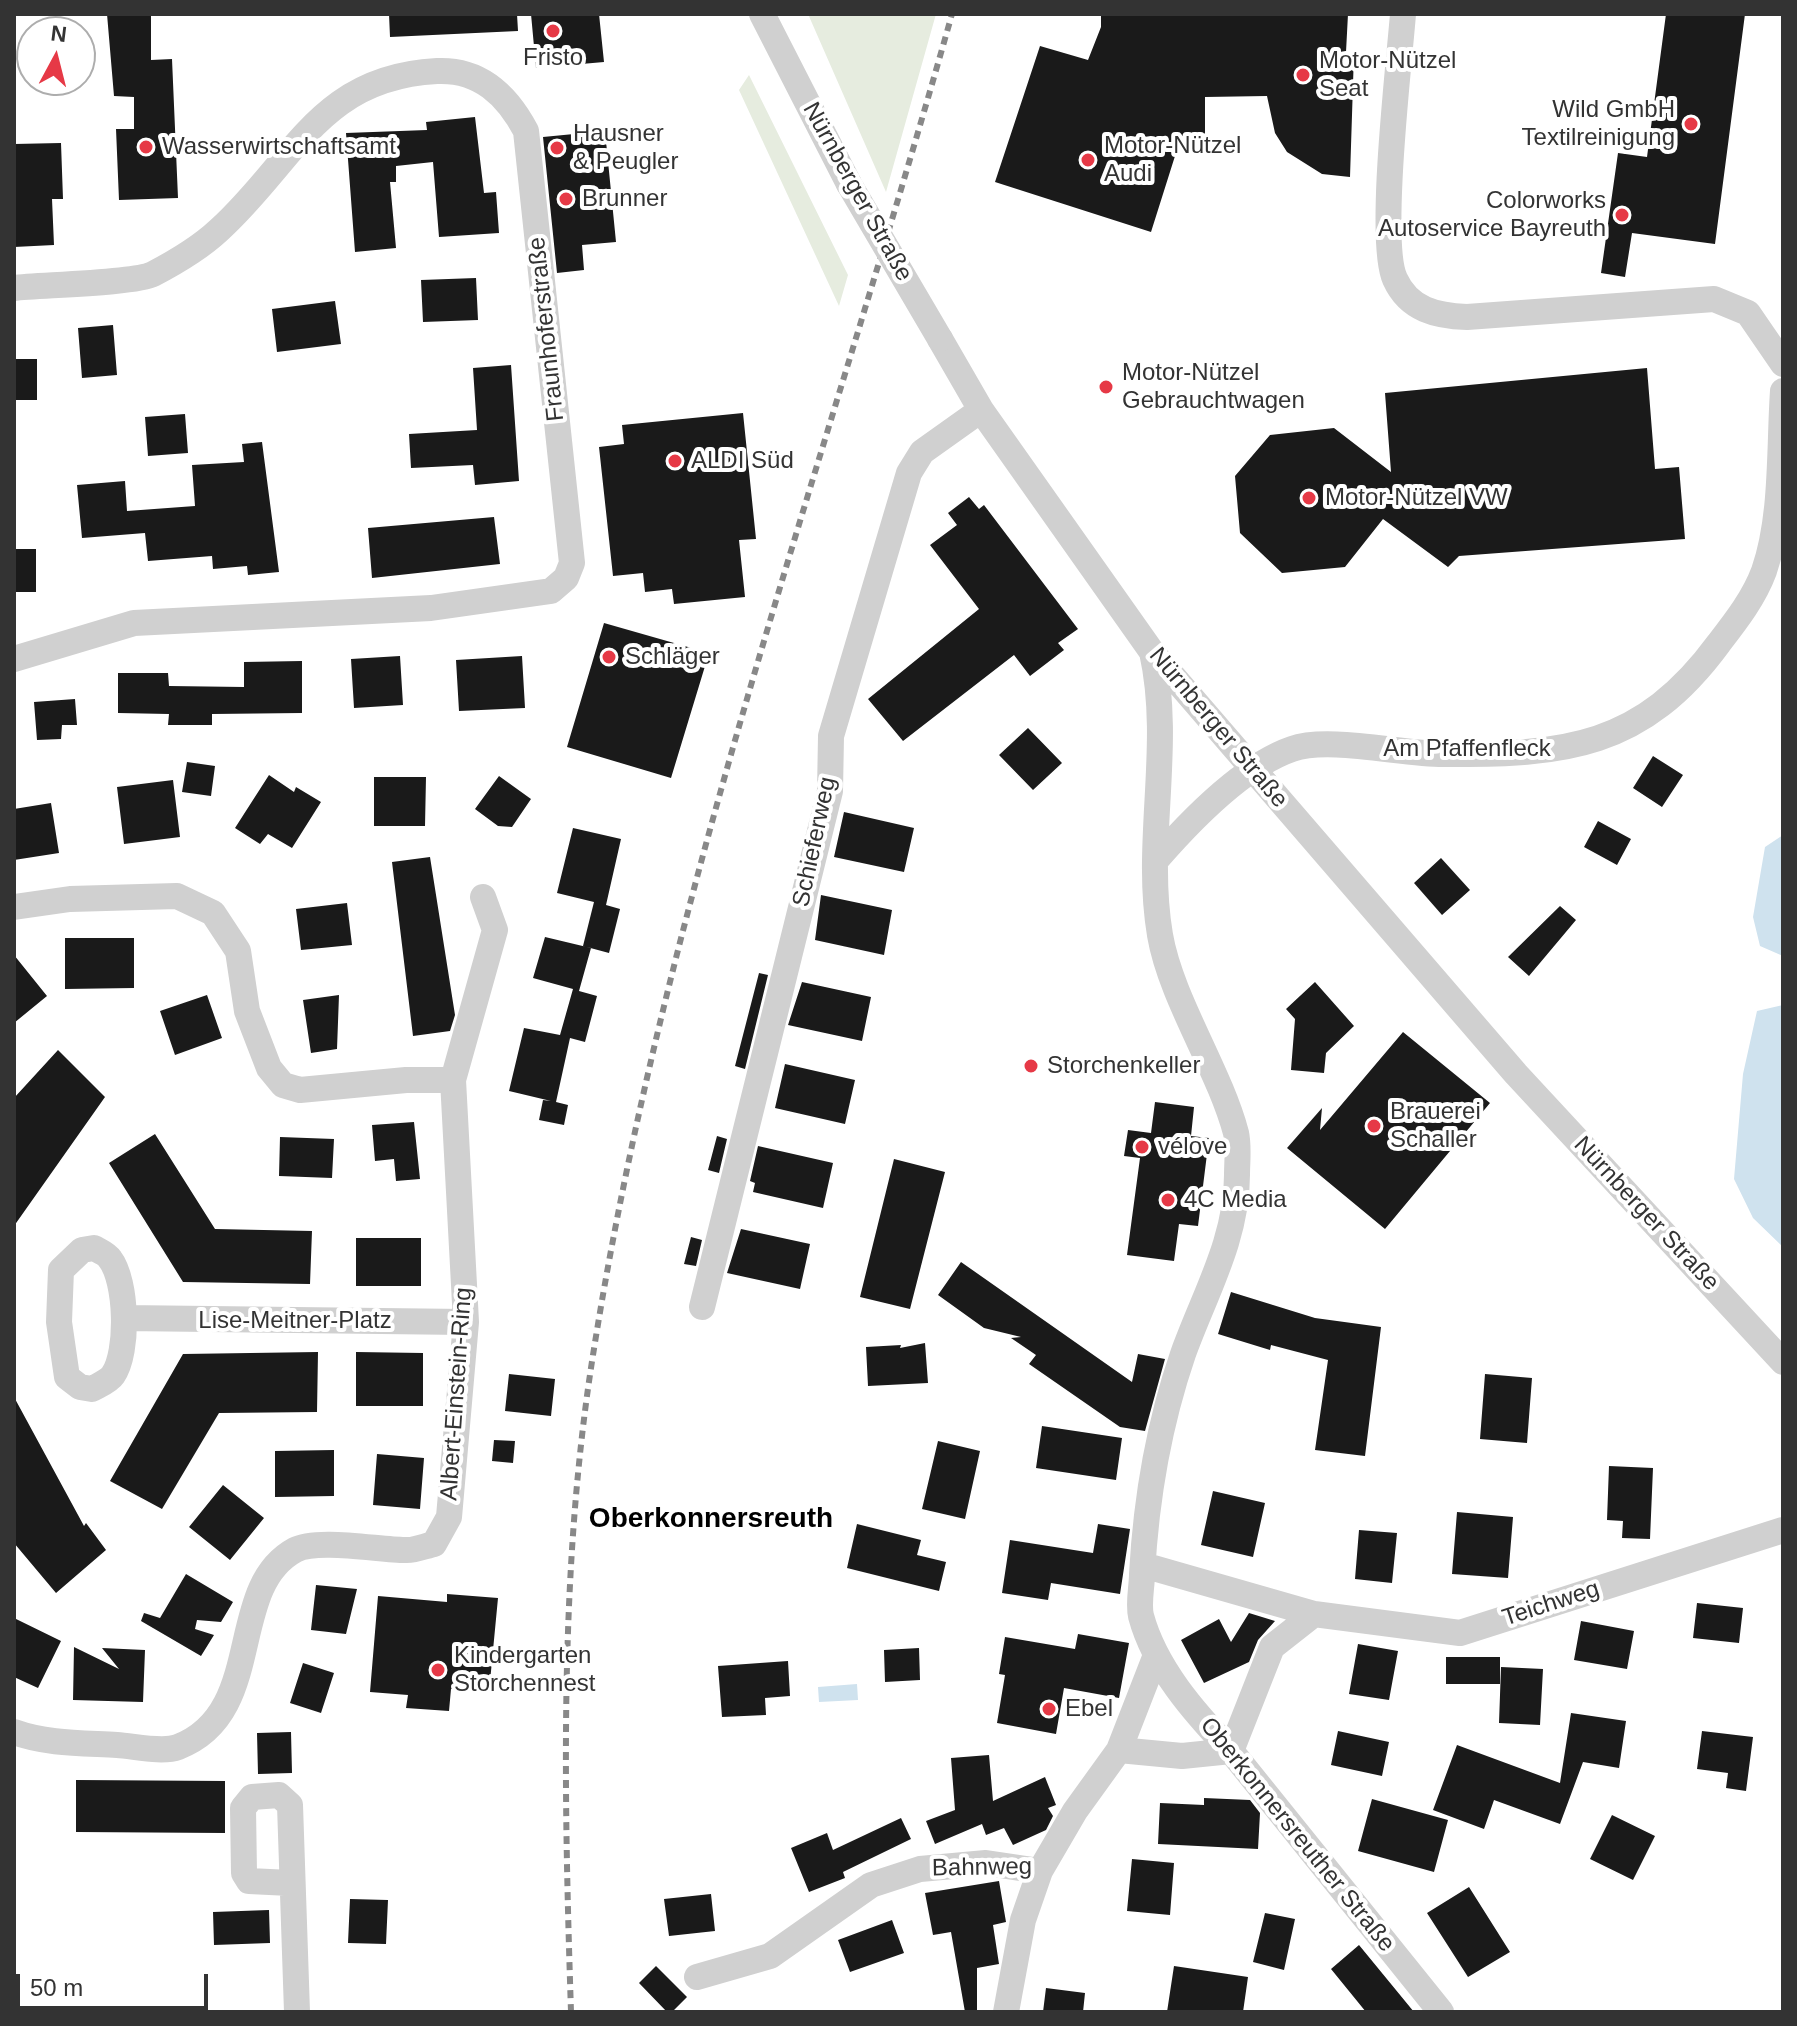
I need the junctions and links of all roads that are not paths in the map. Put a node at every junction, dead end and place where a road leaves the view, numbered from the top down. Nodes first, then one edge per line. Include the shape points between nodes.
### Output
1 (762, 14) edge
2 (1403, 14) edge
3 (14, 288) edge
4 (1783, 364) edge
5 (1783, 391) edge
6 (981, 410) junction
7 (1152, 652) junction
8 (14, 659) edge
9 (1253, 771) junction
10 (1157, 859) junction
11 (483, 897) dead end
12 (14, 907) edge
13 (453, 1080) junction
14 (702, 1307) dead end
15 (124, 1318) junction
16 (466, 1322) junction
17 (1783, 1362) edge
18 (1783, 1530) edge
19 (1143, 1565) junction
20 (1314, 1614) junction
21 (1156, 1655) junction
22 (14, 1732) edge
23 (1119, 1750) junction
24 (1231, 1751) junction
25 (1040, 1871) junction
26 (290, 1883) dead end
27 (697, 1977) dead end
28 (1435, 2010) edge
29 (297, 2012) edge
30 (1006, 2012) edge

1 - 6 street, Nürnberger Straße, bridge via 849,184
2 - 4 street via 1390,263 1395,280 1414,304 1428,313 1467,317 1714,299 1748,313
3 - 8 street, Fraunhoferstraße via 150,276 218,231 316,120 367,84 408,72 454,70 475,77 513,105 526,131 572,563 566,578 551,591 431,608 134,623
5 - 9 street, Am Pfaffenfleck via 1774,518 1764,571 1747,606 1702,668 1656,710 1599,741 1567,749 1440,754 1305,745
6 - 7 street, Nürnberger Straße
6 - 14 street, Schieferweg via 922,452 909,473 831,736 830,791
7 - 9 street, Nürnberger Straße
7 - 10 street, Oberkonnersreuther Straße via 1162,726
9 - 10 street via 1207,806
9 - 17 street, Nürnberger Straße via 1516,1074
10 - 19 street, Oberkonnersreuther Straße via 1160,938 1237,1135 1237,1181 1230,1231 1183,1355 1146,1502
11 - 13 street, Albert-Einstein-Ring via 495,930
12 - 13 street via 70,899 177,896 213,913 238,951 247,1011 269,1068 283,1085 300,1090
13 - 16 street, Albert-Einstein-Ring
15 - 15 street via 122,1291 110,1258 94,1248 82,1250 61,1270 59,1322 67,1377 92,1389 112,1377
15 - 16 street, Lise-Meitner-Platz
16 - 22 street, Albert-Einstein-Ring via 449,1517 434,1544 408,1551 343,1545 297,1548 274,1568 258,1599 233,1692 208,1730 175,1748 48,1741
18 - 20 street, Teichweg via 1460,1633
19 - 20 street, Teichweg
19 - 21 street, Oberkonnersreuther Straße via 1140,1613
20 - 24 street via 1272,1647
21 - 23 street
21 - 24 street, Oberkonnersreuther Straße via 1201,1720
23 - 24 street via 1182,1756
23 - 25 street, Bahnweg
24 - 28 street, Oberkonnersreuther Straße
25 - 27 street, Bahnweg via 986,1863 908,1873 871,1885 770,1956
25 - 30 street via 1023,1920
26 - 29 street

